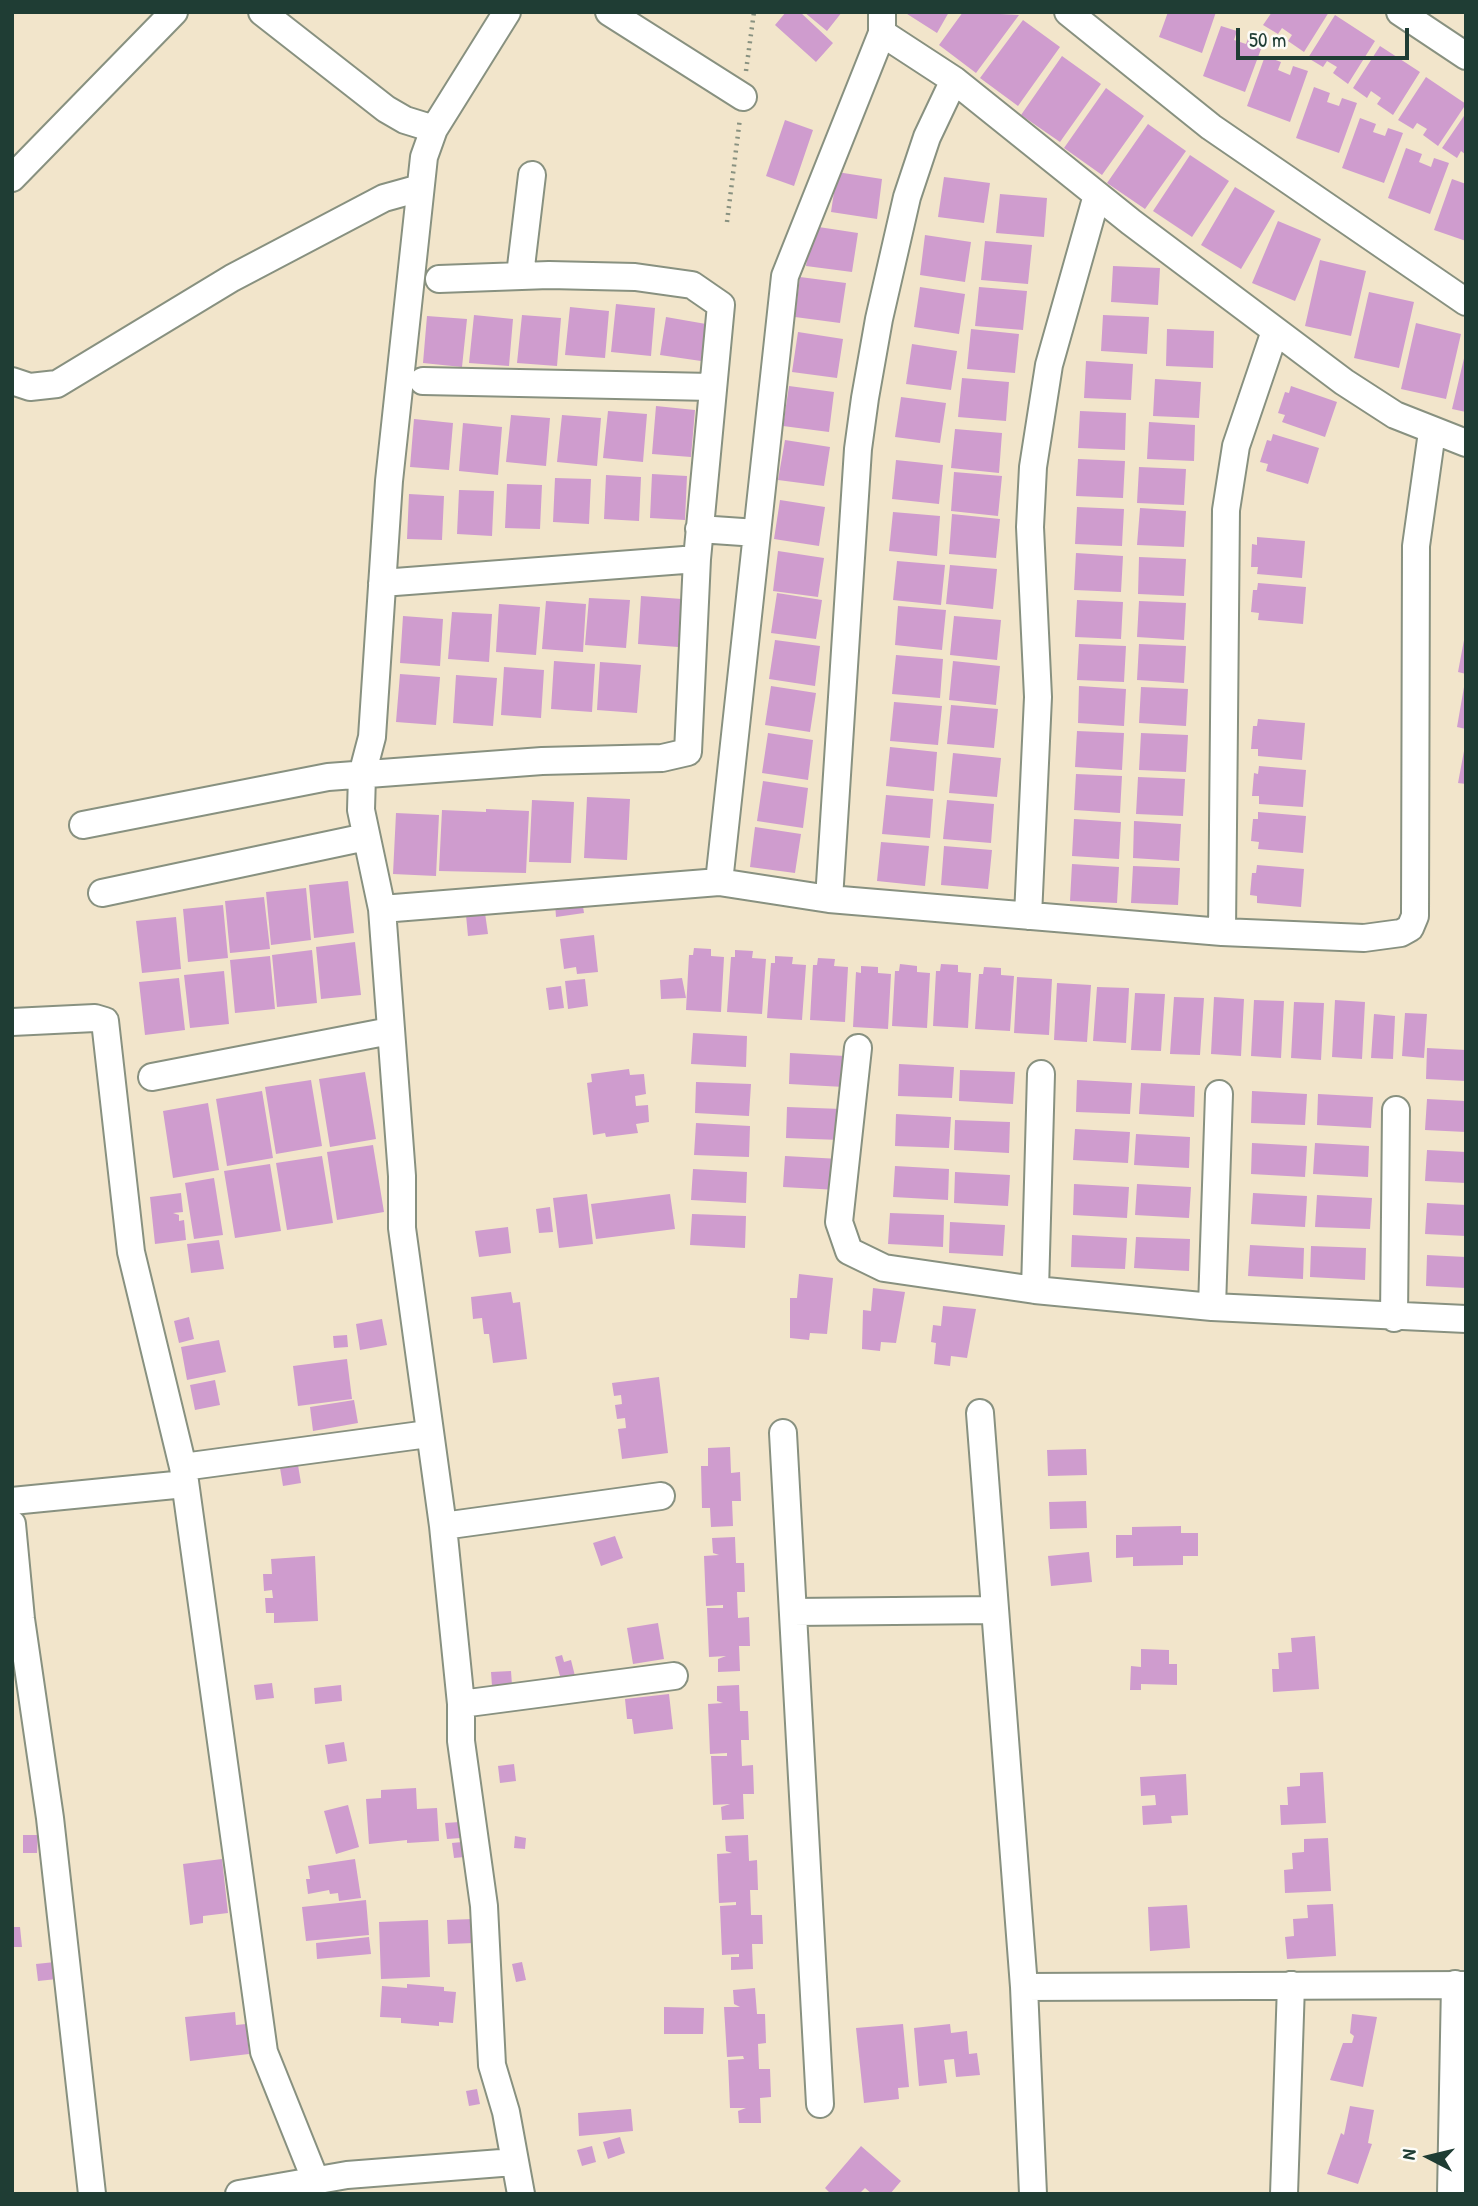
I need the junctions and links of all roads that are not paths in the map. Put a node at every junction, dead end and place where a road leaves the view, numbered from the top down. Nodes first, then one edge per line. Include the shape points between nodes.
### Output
1 (174, 12) edge
2 (262, 12) edge
3 (507, 12) edge
4 (609, 12) edge
5 (1068, 12) edge
6 (1400, 12) edge
7 (882, 22) edge
8 (1466, 56) edge
9 (954, 80) junction
10 (743, 96) dead end
11 (434, 130) junction
12 (532, 175) dead end
13 (12, 178) edge
14 (421, 188) junction
15 (1097, 195) junction
16 (520, 275) junction
17 (439, 279) dead end
18 (1466, 302) edge
19 (1275, 331) junction
20 (423, 380) dead end
21 (12, 381) edge
22 (712, 387) junction
23 (1432, 432) junction
24 (1466, 443) edge
25 (699, 530) junction
26 (757, 533) junction
27 (697, 559) junction
28 (382, 583) junction
29 (362, 775) junction
30 (83, 825) dead end
31 (366, 837) junction
32 (719, 882) junction
33 (102, 893) dead end
34 (830, 899) junction
35 (382, 909) junction
36 (1028, 916) junction
37 (1222, 932) junction
38 (12, 1022) edge
39 (390, 1031) junction
40 (858, 1048) dead end
41 (1041, 1074) dead end
42 (152, 1077) dead end
43 (1219, 1094) dead end
44 (1396, 1110) dead end
45 (1035, 1290) junction
46 (1212, 1307) junction
47 (1394, 1318) junction
48 (1466, 1319) edge
49 (980, 1413) dead end
50 (783, 1433) dead end
51 (428, 1434) junction
52 (184, 1476) junction
53 (661, 1496) dead end
54 (12, 1501) edge
55 (12, 1524) edge
56 (443, 1527) junction
57 (995, 1611) junction
58 (793, 1612) junction
59 (674, 1676) dead end
60 (461, 1704) junction
61 (1461, 1984) edge
62 (1291, 1985) junction
63 (1024, 1987) junction
64 (820, 2104) dead end
65 (514, 2162) junction
66 (315, 2179) junction
67 (92, 2194) edge
68 (239, 2194) edge
69 (521, 2194) edge
70 (1033, 2194) edge
71 (1284, 2194) edge
72 (1451, 2194) edge

1 - 13 street
2 - 11 street via 386,109
3 - 11 street
4 - 10 street
5 - 18 street via 1211,127
6 - 8 street
7 - 9 street
7 - 26 street via 785,276
9 - 15 street
9 - 34 street via 927,137 907,197 865,398
11 - 14 street via 424,157
12 - 16 street
14 - 21 street via 384,198 232,278 57,384 30,387
14 - 28 street
15 - 19 street
15 - 36 street via 1049,365 1032,477 1038,697
16 - 17 street
16 - 22 street via 635,277 692,285 721,305
19 - 23 street via 1354,389
19 - 37 street via 1236,446 1226,510
20 - 22 street
22 - 25 street
23 - 24 street
23 - 37 street via 1416,546 1415,916 1410,928 1389,936 1364,937
25 - 26 street
25 - 27 street
26 - 32 street
27 - 28 street
27 - 29 street via 688,752 662,758 542,761
28 - 29 street via 372,737
29 - 30 street via 279,786
29 - 31 street
31 - 33 street
31 - 35 street
32 - 34 street
32 - 35 street
34 - 36 street
35 - 39 street
36 - 37 street
38 - 52 street via 95,1017 105,1021 131,1252
39 - 42 street
39 - 51 street via 402,1228
40 - 45 street via 839,1222 849,1251 884,1268
41 - 45 street
43 - 46 street
44 - 47 street
45 - 46 street
46 - 47 street
47 - 48 street
49 - 57 street
50 - 58 street
51 - 52 street
51 - 56 street
52 - 54 street
52 - 66 street via 264,2052
53 - 56 street
55 - 67 street
56 - 60 street
57 - 58 street
57 - 63 street
58 - 64 street
59 - 60 street
60 - 65 street via 461,1741 484,1906 492,2065
61 - 62 street
61 - 72 street
62 - 63 street
62 - 71 street
63 - 70 street
65 - 66 street
65 - 69 street
66 - 68 street

